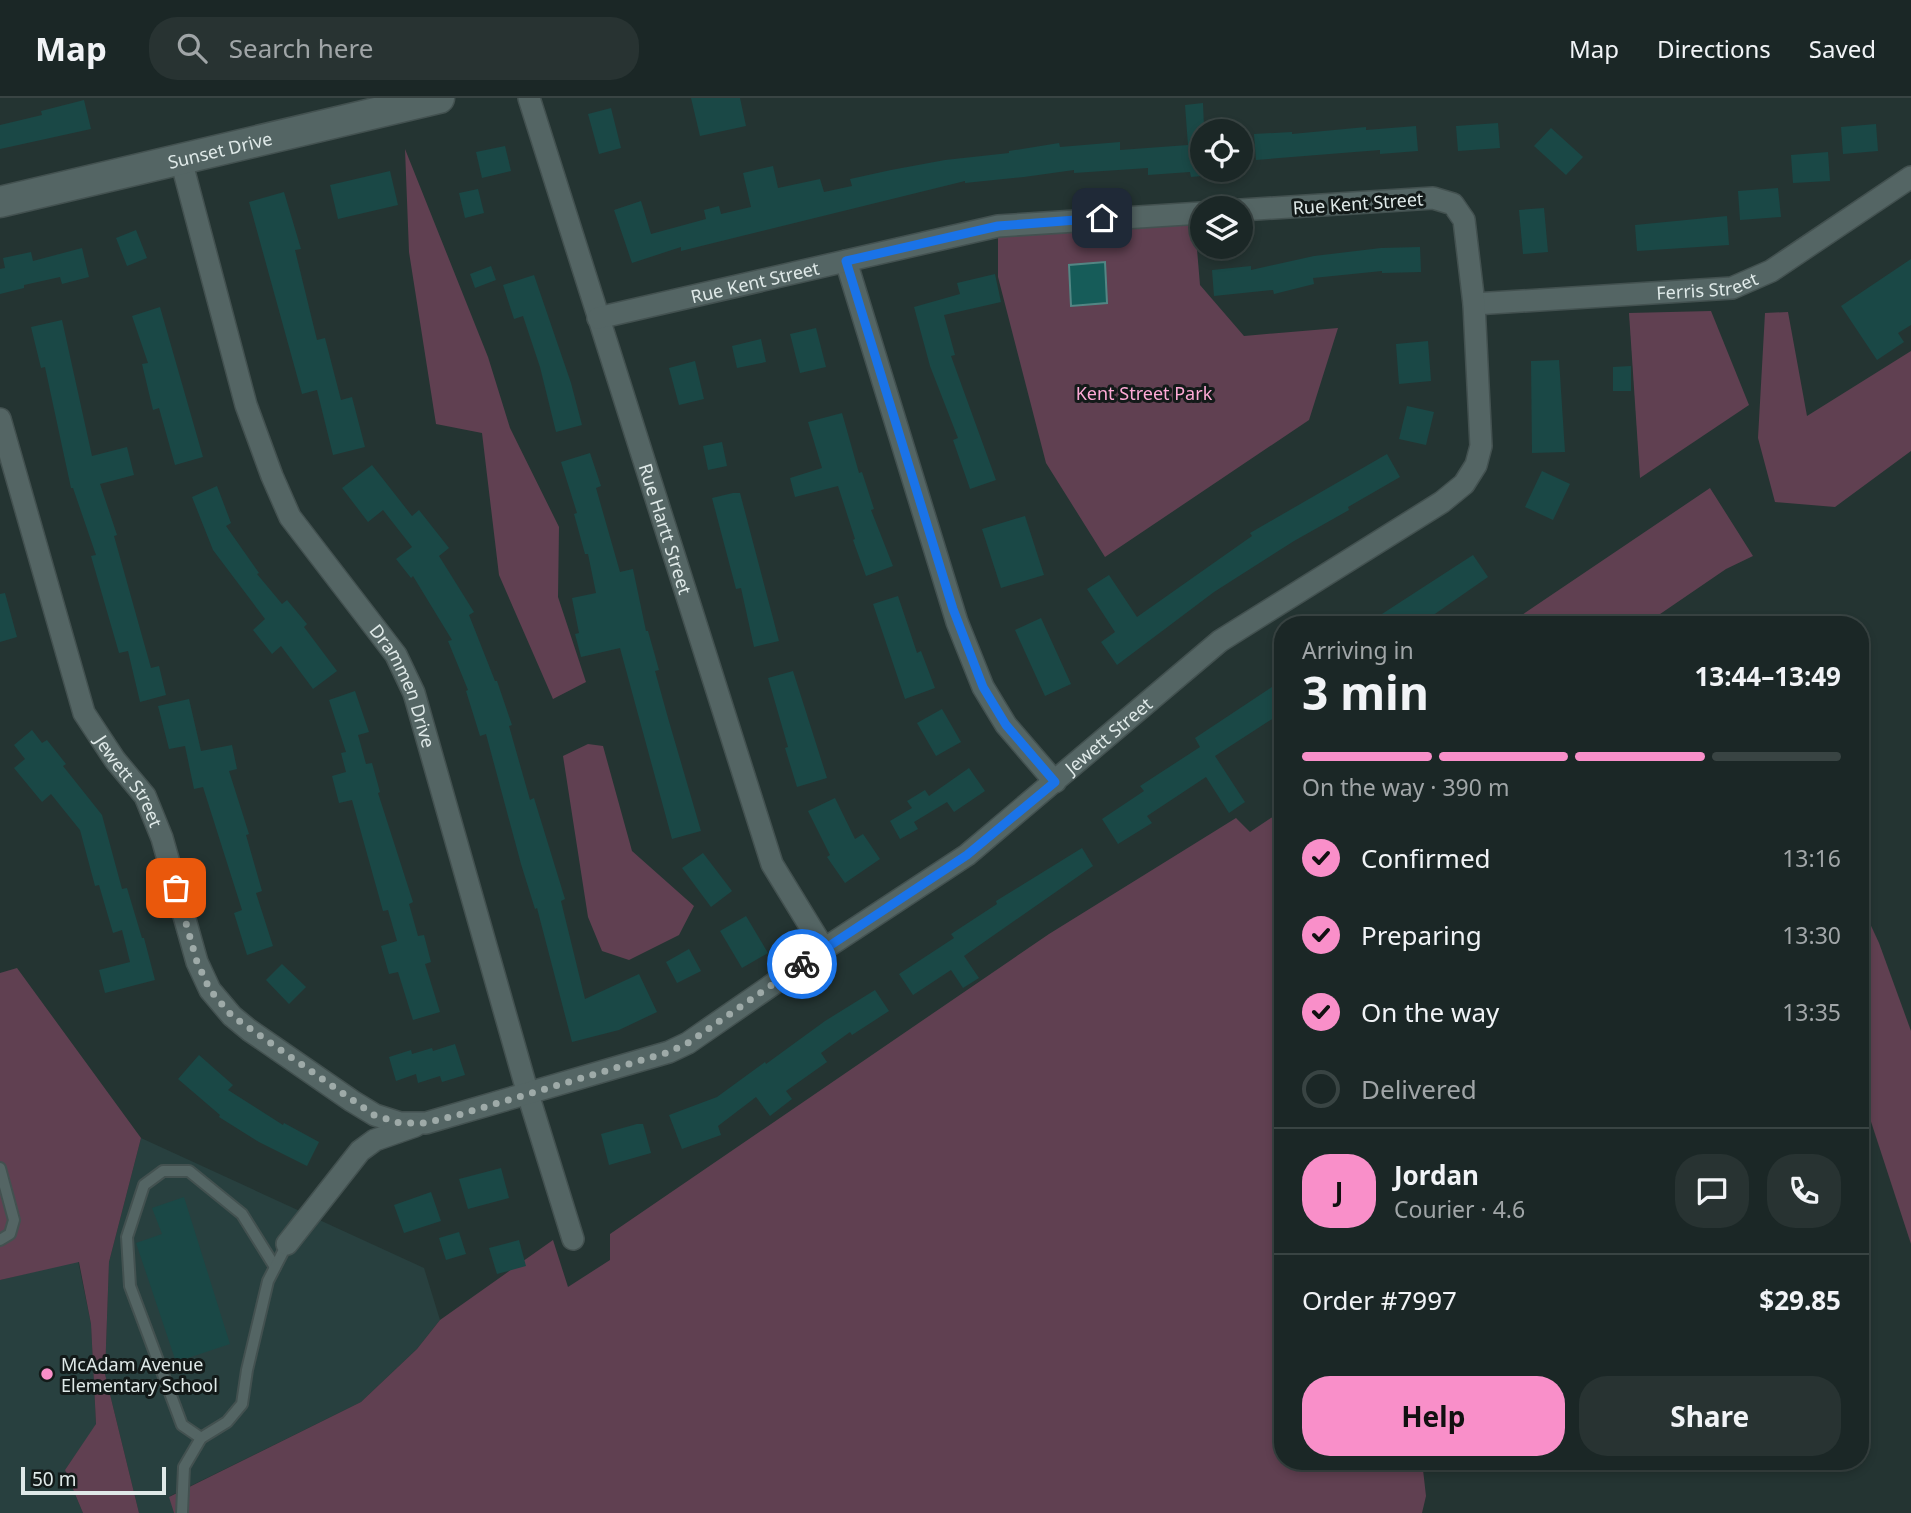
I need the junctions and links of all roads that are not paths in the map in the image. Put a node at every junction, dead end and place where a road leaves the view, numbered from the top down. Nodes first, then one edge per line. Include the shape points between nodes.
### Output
1 (439, 98) edge
2 (529, 98) edge
3 (181, 160) junction
4 (1911, 177) edge
5 (0, 202) edge
6 (1253, 209) edge
7 (1190, 213) edge
8 (846, 261) junction
9 (1474, 304) junction
10 (598, 318) junction
11 (0, 419) edge
12 (1055, 782) junction
13 (824, 949) junction
14 (528, 1094) junction
15 (352, 1101) junction
16 (426, 1123) junction
17 (360, 1151) junction
18 (0, 1168) edge
19 (573, 1239) dead end
20 (0, 1240) edge
21 (286, 1244) joint
22 (275, 1267) junction
23 (201, 1438) junction
24 (183, 1513) edge

1 - 3 street, Sunset Drive
2 - 10 street, Rue Hartt Street
3 - 5 street, Sunset Drive
3 - 14 street, Drammen Drive via 246,405 272,477 290,517 396,655 414,693
4 - 9 street, Ferris Street via 1770,271 1732,288
6 - 9 street, Rue Kent Street via 1443,199 1453,204 1464,220
7 - 8 street, Rue Kent Street via 998,226
8 - 10 street, Rue Kent Street
8 - 12 street via 953,609 983,687 1006,725
9 - 12 street, Jewett Street via 1481,446 1464,484 1220,641
10 - 13 street, Rue Hartt Street via 772,864
11 - 15 street, Jewett Street via 85,713 145,796 210,990 240,1023
12 - 13 street, Jewett Street via 967,855
13 - 14 street, Jewett Street via 688,1043
14 - 16 street, Jewett Street
14 - 19 street, Drammen Drive
15 - 16 street, Jewett Street via 374,1115 400,1123
15 - 17 street via 365,1134
16 - 17 street via 375,1140
17 - 21 street
18 - 20 lane via 14,1220 10,1234
21 - 22 lane
22 - 23 lane via 268,1281 242,1404 227,1422
22 - 23 lane via 242,1214 189,1171 163,1171 144,1185 127,1237 130,1286 181,1425
23 - 24 lane via 184,1467

